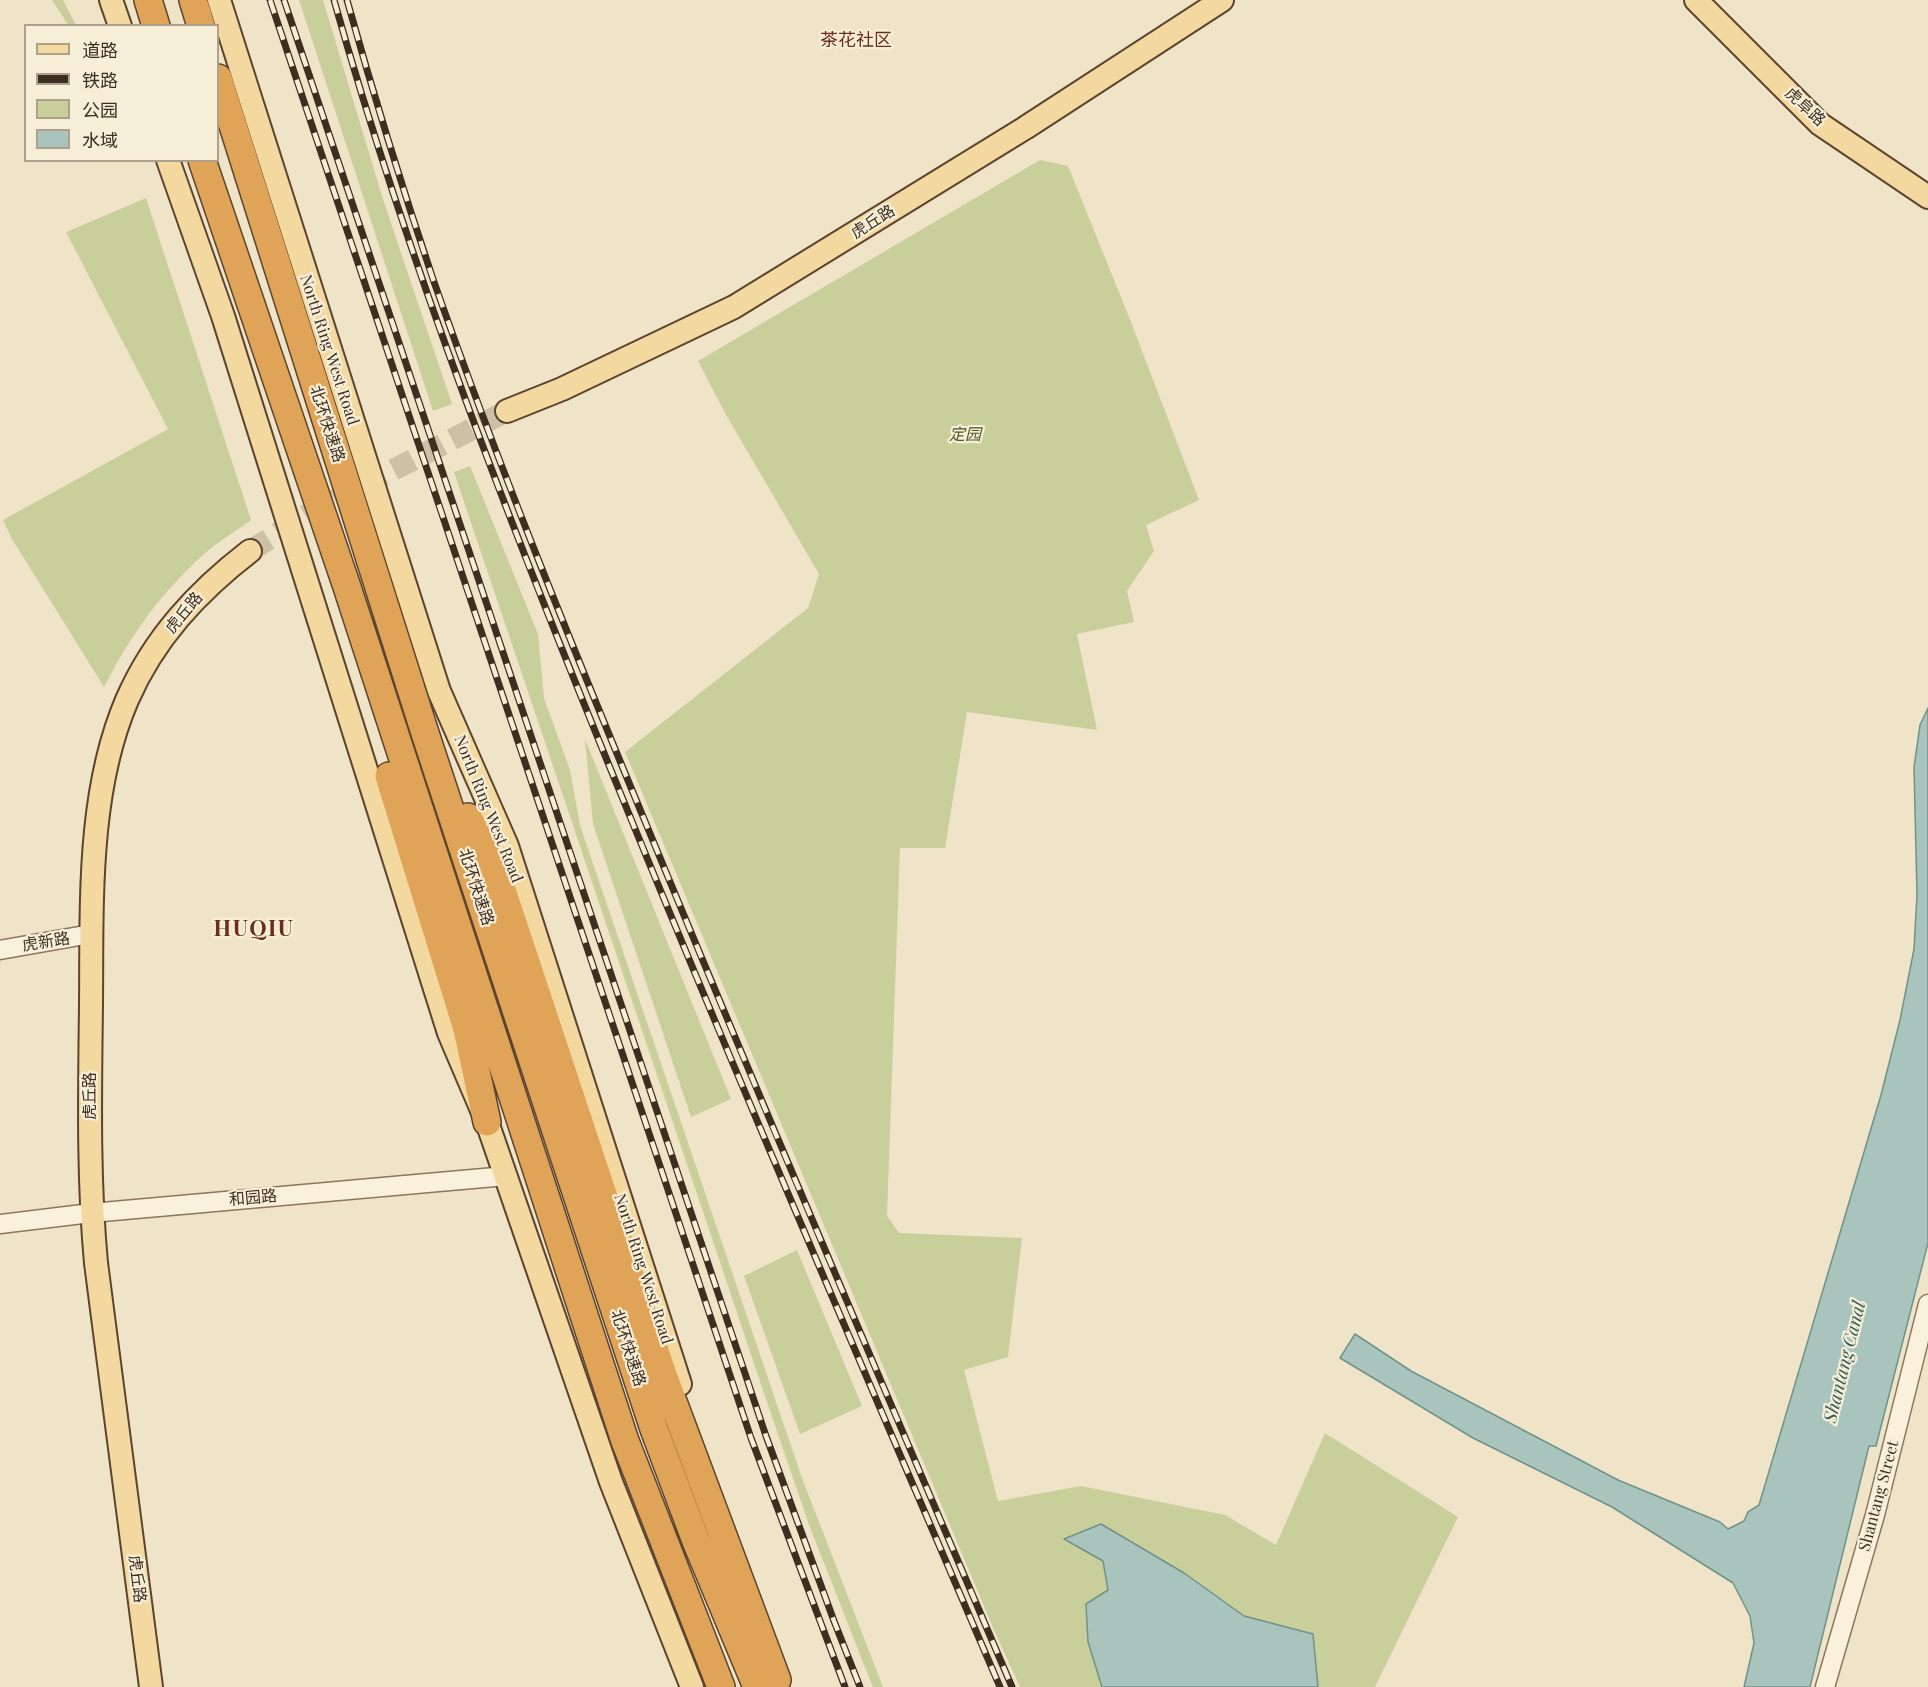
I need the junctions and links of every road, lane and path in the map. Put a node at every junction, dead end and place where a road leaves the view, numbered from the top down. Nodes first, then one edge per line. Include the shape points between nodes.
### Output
1 (111, 0) edge
2 (193, 0) edge
3 (219, 0) edge
4 (1222, 0) edge
5 (1696, 0) edge
6 (119, 24) edge
7 (200, 24) edge
8 (219, 81) edge
9 (169, 162) edge
10 (203, 162) edge
11 (1928, 197) edge
12 (507, 411) tunnel mouth
13 (250, 551) tunnel mouth
14 (347, 587) junction
15 (424, 730) junction
16 (91, 934) junction
17 (0, 950) edge
18 (488, 1122) junction
19 (506, 1176) junction
20 (91, 1213) junction
21 (0, 1224) edge
22 (1928, 1304) edge
23 (771, 1685) edge
24 (151, 1687) edge
25 (692, 1687) edge
26 (721, 1687) edge
27 (1825, 1687) edge

1 - 6 main road
2 - 7 highway
3 - 23 main road, North Ring West Road via 439,691 507,846
4 - 12 main road, 虎丘路 via 734,307
5 - 11 main road, 虎阜路 via 1821,123
8 - 15 highway, 北环快速路
9 - 18 main road via 223,316 450,1033
10 - 14 highway, 北环快速路
13 - 16 main road, 虎丘路 via 217,577 176,620 150,657 120,718 100,800
14 - 18 highway via 379,745 467,1029
14 - 26 highway, 北环快速路 via 625,1441
15 - 23 highway via 498,878
15 - 23 highway, 北环快速路 via 654,1429 696,1541
16 - 17 street, 虎新路
16 - 20 main road, 虎丘路
18 - 19 main road
19 - 20 street, 和园路
19 - 25 main road via 611,1482
20 - 21 street, 和园路
20 - 24 main road, 虎丘路
22 - 27 street, Shantang Street via 1875,1515

